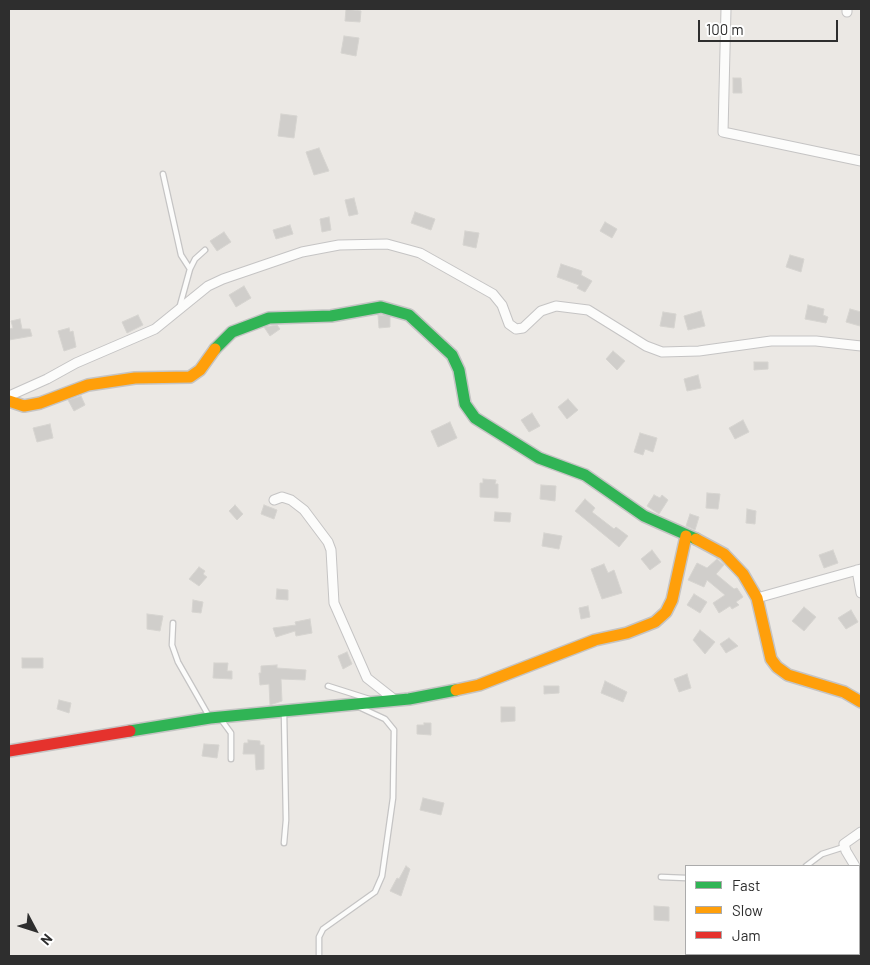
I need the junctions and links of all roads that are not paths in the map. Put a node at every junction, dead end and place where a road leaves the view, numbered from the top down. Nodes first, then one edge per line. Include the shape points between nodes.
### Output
1 (726, 9) edge
2 (861, 161) edge
3 (163, 174) dead end
4 (205, 250) dead end
5 (190, 269) junction
6 (179, 311) junction
7 (861, 346) edge
8 (9, 396) edge
9 (9, 401) edge
10 (274, 500) dead end
11 (686, 536) junction
12 (859, 570) edge
13 (861, 593) edge
14 (757, 598) junction
15 (173, 624) dead end
16 (328, 686) dead end
17 (394, 700) junction
18 (375, 701) junction
19 (861, 702) edge
20 (354, 703) junction
21 (284, 710) junction
22 (214, 718) junction
23 (9, 751) edge
24 (231, 758) dead end
25 (861, 832) edge
26 (284, 843) dead end
27 (844, 847) junction
28 (807, 865) edge
29 (854, 865) edge
30 (661, 877) dead end
31 (685, 878) edge
32 (319, 956) edge

1 - 2 street via 723,132
3 - 5 lane via 181,255
4 - 5 lane
5 - 6 lane
6 - 7 street via 208,286 239,272 321,248 387,244 420,253 493,294 502,305 509,324 516,329 523,328 541,311 556,306 588,310 646,346 662,352 699,351 771,341
6 - 8 street via 149,333 76,362
9 - 11 street via 24,406 40,403 88,385 111,381 190,378 232,332 249,324 270,318 331,316 381,307 408,315 452,355 465,404 475,418 539,458 585,475 644,516
10 - 17 street via 282,497 291,500 304,510 328,542 334,603 367,678
11 - 14 street via 708,544 730,560
11 - 17 street via 672,600 666,612 655,622 595,640 479,685
12 - 13 street
12 - 14 street
14 - 19 street via 771,659 777,667 788,675 844,692
15 - 22 lane via 172,645 178,662
16 - 18 lane
17 - 18 street
18 - 20 street
20 - 21 street
20 - 32 lane via 385,719 394,730 393,798 379,886 323,929 319,937
21 - 22 street
21 - 26 lane
22 - 23 street
22 - 24 lane via 231,733
25 - 27 street via 846,840
27 - 28 lane via 822,854
27 - 29 street
30 - 31 lane

